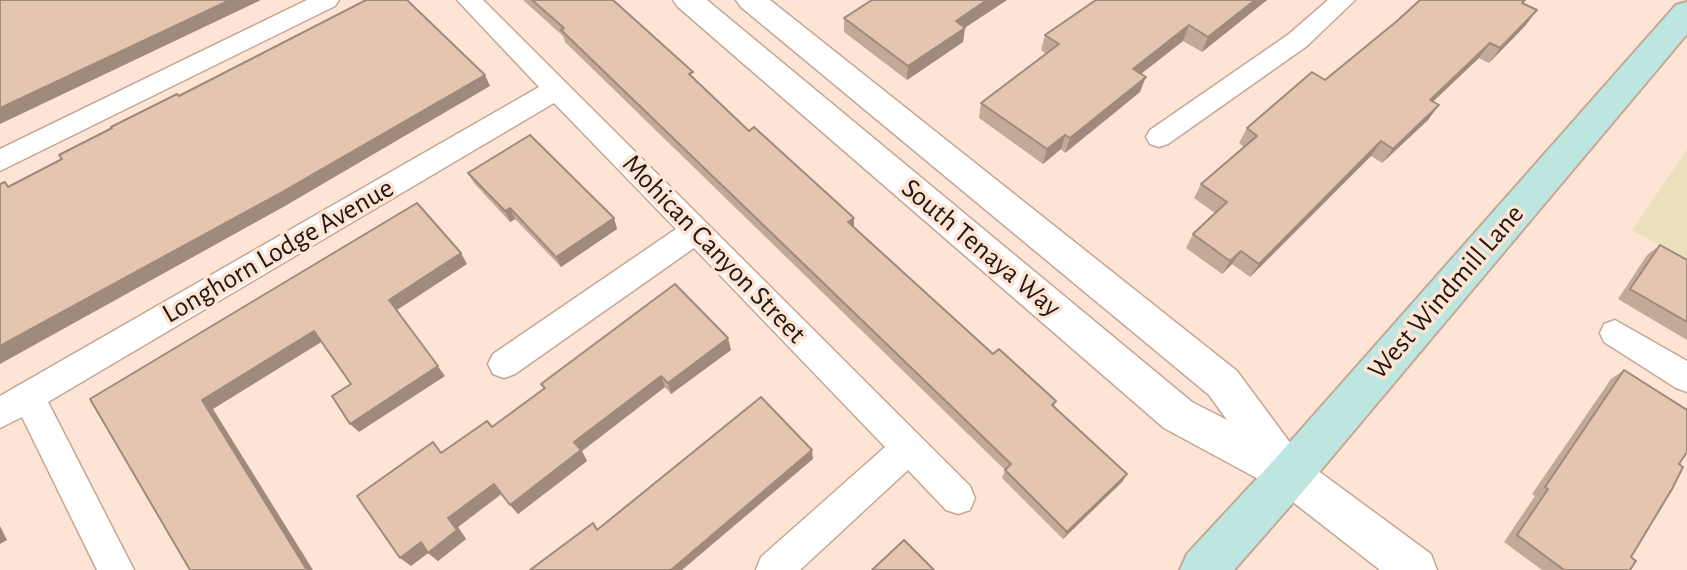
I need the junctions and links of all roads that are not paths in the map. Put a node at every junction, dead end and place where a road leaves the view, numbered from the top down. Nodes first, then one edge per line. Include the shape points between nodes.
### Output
1 (327, 0) edge
2 (470, 0) edge
3 (688, 0) edge
4 (751, 0) edge
5 (1343, 0) edge
6 (1687, 13) edge
7 (557, 89) junction
8 (1159, 137) dead end
9 (0, 161) edge
10 (696, 231) junction
11 (1615, 333) dead end
12 (504, 364) dead end
13 (1687, 378) edge
14 (14, 404) edge
15 (908, 448) junction
16 (1290, 474) junction
17 (958, 498) dead end
18 (116, 570) edge
19 (774, 570) edge
20 (1203, 570) edge
21 (1415, 570) edge

1 - 9 street
2 - 7 street, Mohican Canyon Street
3 - 16 street, South Tenaya Way via 1178,415
4 - 16 street, South Tenaya Way via 1223,383
5 - 8 street via 1298,40
6 - 16 main road, West Windmill Lane
7 - 10 street, Mohican Canyon Street
7 - 14 street, Longhorn Lodge Avenue
10 - 12 street
10 - 15 street, Mohican Canyon Street
11 - 13 street
14 - 18 street
15 - 17 street, Mohican Canyon Street
15 - 19 street
16 - 20 main road, West Windmill Lane
16 - 21 street, South Tenaya Way

